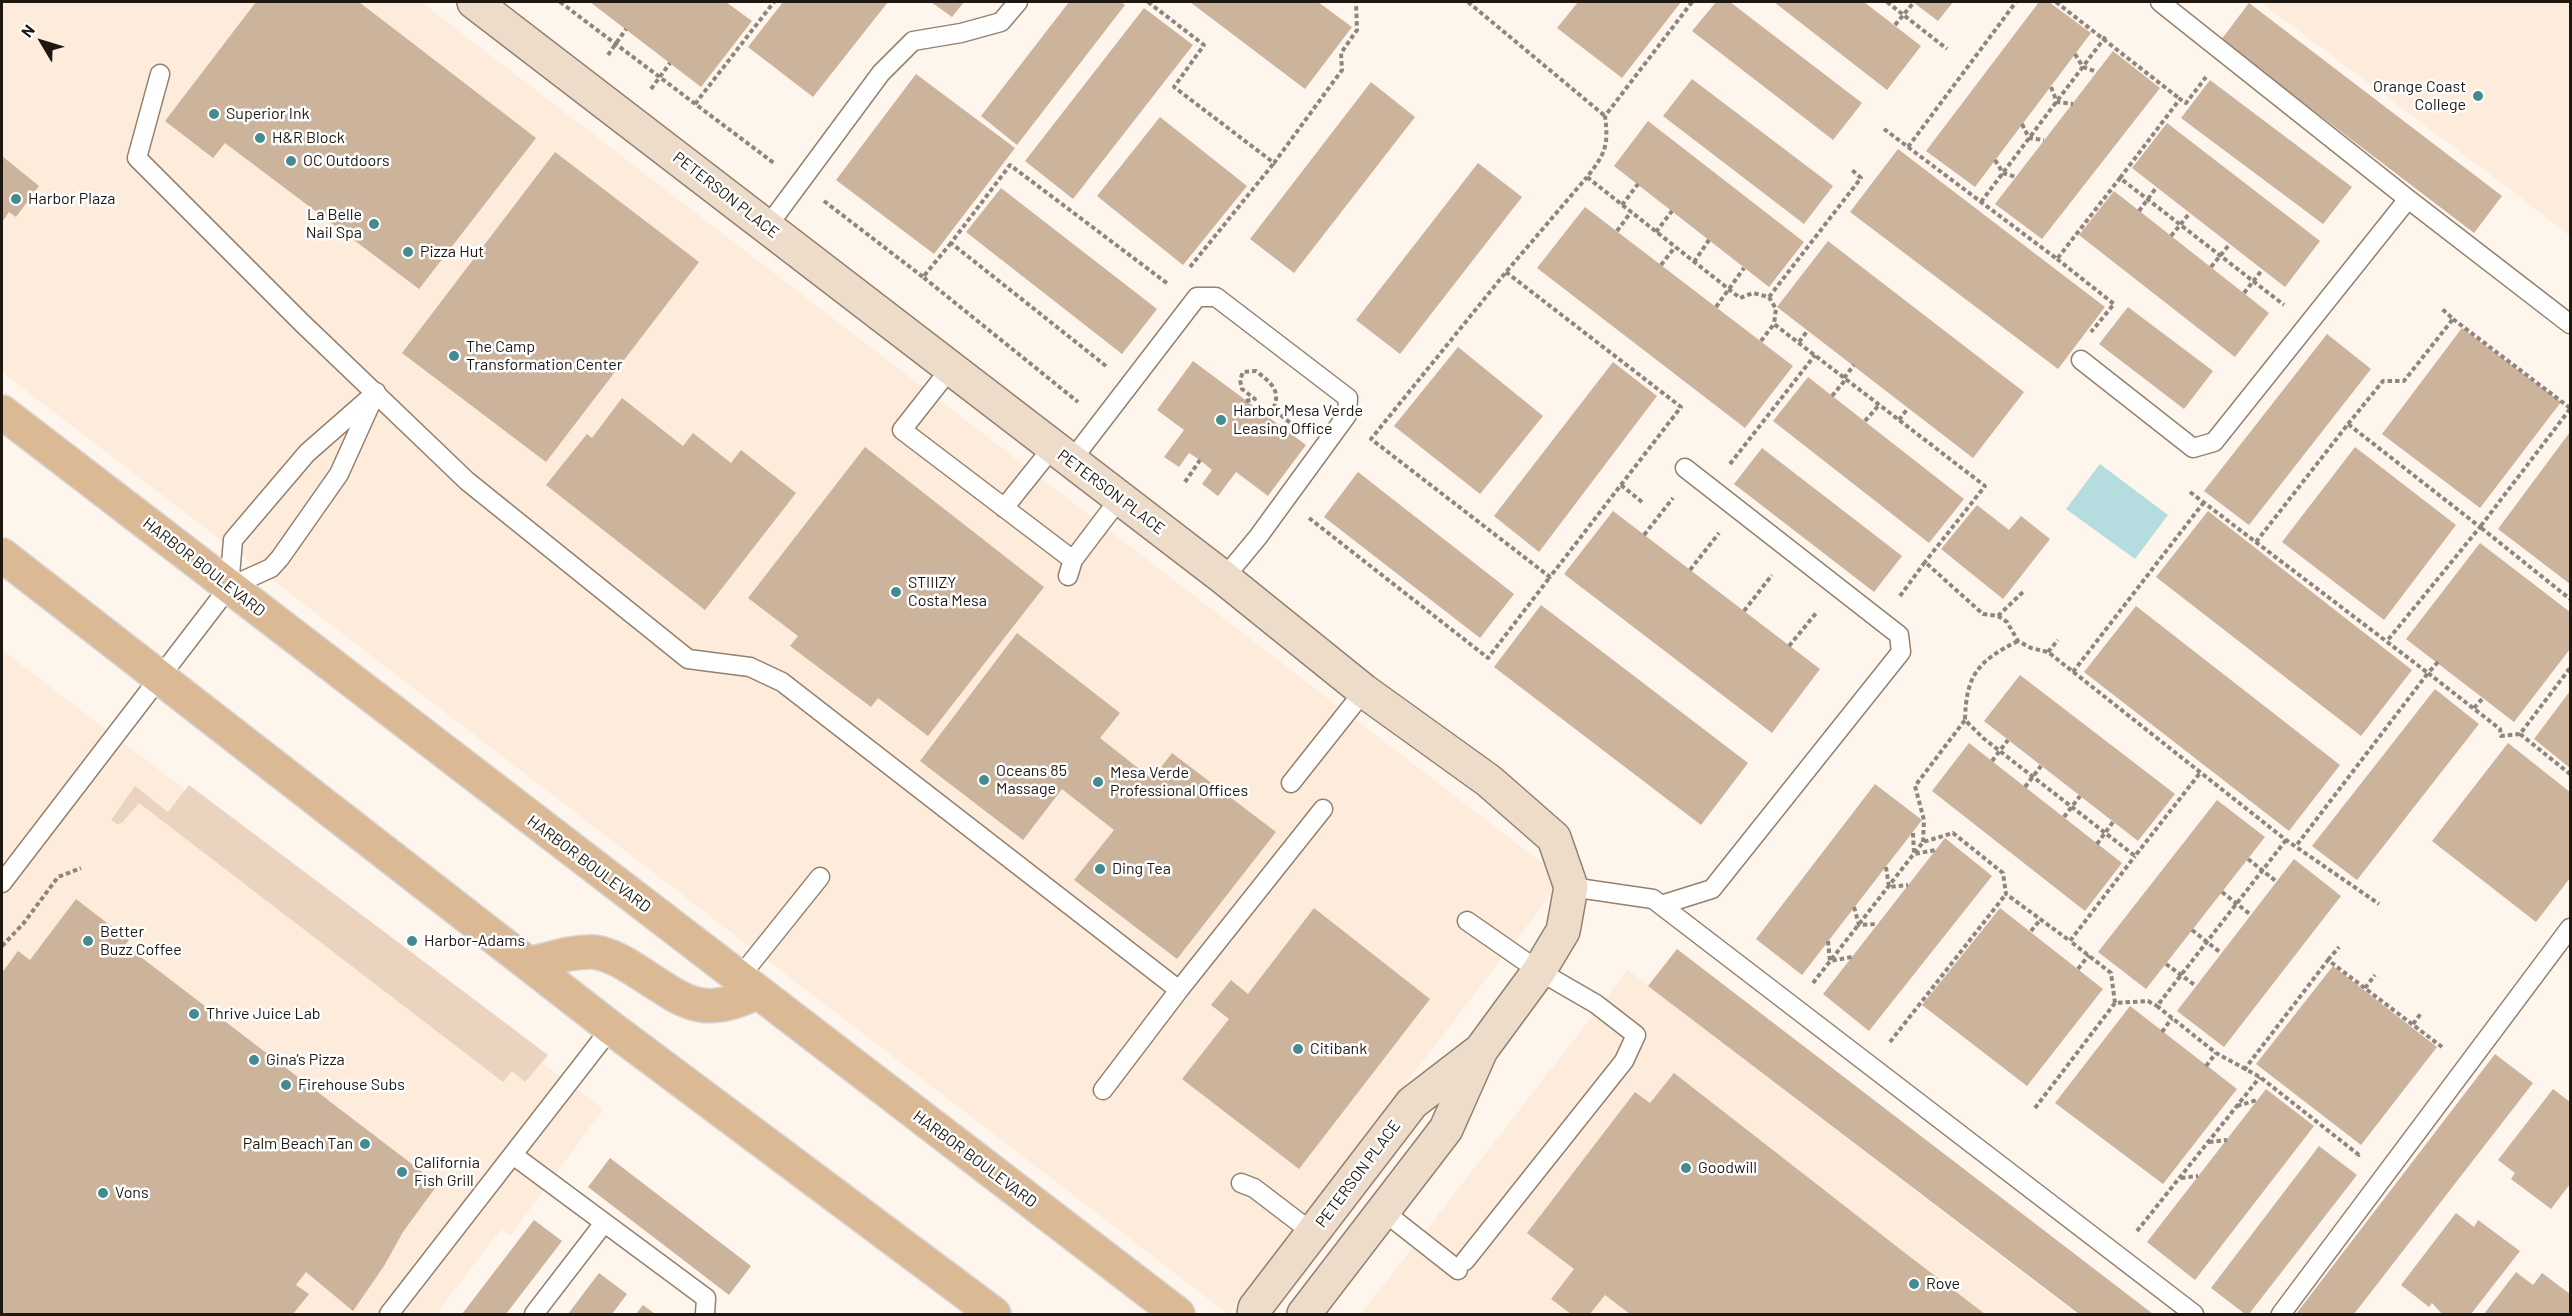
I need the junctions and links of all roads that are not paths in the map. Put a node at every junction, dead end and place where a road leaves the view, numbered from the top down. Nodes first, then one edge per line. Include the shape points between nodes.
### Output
1 (474, 2) edge
2 (1017, 2) edge
3 (2160, 2) edge
4 (160, 74) dead end
5 (2408, 199) junction
6 (767, 227) junction
7 (2571, 324) edge
8 (2081, 360) road end
9 (950, 369) junction
10 (376, 392) junction
11 (2, 412) edge
12 (1062, 454) junction
13 (1685, 468) dead end
14 (1120, 498) junction
15 (1004, 508) junction
16 (2, 555) edge
17 (1224, 578) junction
18 (229, 587) junction
19 (159, 676) junction
20 (1364, 691) junction
21 (1291, 783) dead end
22 (1323, 809) dead end
23 (820, 877) dead end
24 (2, 883) edge
25 (1570, 887) junction
26 (1661, 905) junction
27 (1467, 921) dead end
28 (2571, 928) edge
29 (530, 964) junction
30 (1539, 971) junction
31 (748, 985) junction
32 (1179, 990) junction
33 (611, 1028) junction
34 (1481, 1050) junction
35 (1103, 1090) dead end
36 (513, 1155) junction
37 (1241, 1183) dead end
38 (1383, 1211) junction
39 (604, 1223) junction
40 (1313, 1233) junction
41 (389, 1314) edge
42 (534, 1314) edge
43 (705, 1314) edge
44 (994, 1314) edge
45 (1178, 1314) edge
46 (1254, 1314) edge
47 (1304, 1314) edge
48 (2194, 1314) edge
49 (2281, 1314) edge

1 - 6 street, PETERSON PLACE
2 - 6 lane via 1000,22 913,41 881,74
3 - 5 lane
4 - 10 lane via 137,158
5 - 7 lane
5 - 8 lane via 2214,442 2193,448
6 - 9 street, PETERSON PLACE
9 - 12 street, PETERSON PLACE
9 - 15 lane via 903,430
10 - 18 lane via 339,474 272,568
10 - 18 lane via 307,453 233,540
10 - 32 lane via 467,481 688,659 750,667 782,682
11 - 18 main road, HARBOR BOULEVARD
12 - 14 street, PETERSON PLACE
12 - 15 lane
12 - 17 lane via 1197,297 1216,297 1348,398 1347,415
13 - 26 lane via 1899,635 1901,652 1712,889
14 - 15 lane via 1071,568
14 - 17 street, PETERSON PLACE
16 - 19 main road
17 - 20 street, PETERSON PLACE
18 - 19 lane
18 - 31 main road, HARBOR BOULEVARD
19 - 24 lane
19 - 29 main road
20 - 21 lane
20 - 25 street, PETERSON PLACE via 1489,781 1554,838
22 - 32 lane
23 - 31 lane
25 - 26 lane via 1653,899
25 - 30 street, PETERSON PLACE via 1563,931
26 - 48 lane
27 - 30 lane
28 - 49 lane
29 - 31 main road via 595,952 622,962 683,1000 713,1007 734,1004
29 - 33 main road
30 - 34 street, PETERSON PLACE
30 - 38 lane via 1596,1004 1636,1035 1624,1061 1462,1265
31 - 45 main road, HARBOR BOULEVARD
32 - 35 lane
33 - 36 lane
33 - 44 main road
34 - 38 street, PETERSON PLACE via 1446,1129
34 - 40 street, PETERSON PLACE via 1412,1103
36 - 39 lane
36 - 41 lane
37 - 40 lane via 1254,1188
38 - 47 street, PETERSON PLACE
39 - 42 lane
39 - 43 lane via 706,1298
40 - 46 street, PETERSON PLACE

